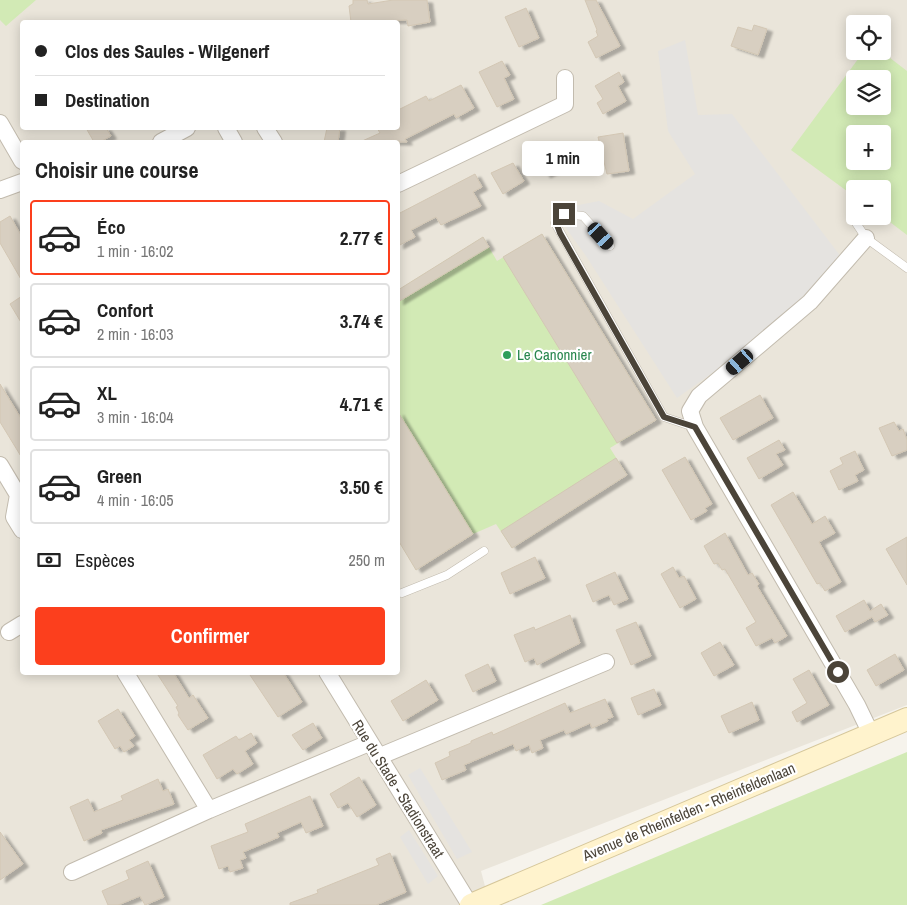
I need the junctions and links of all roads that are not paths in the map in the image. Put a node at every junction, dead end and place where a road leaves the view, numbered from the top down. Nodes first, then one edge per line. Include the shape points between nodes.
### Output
1 (565, 78) dead end
2 (0, 123) edge
3 (183, 130) edge
4 (165, 140) edge
5 (20, 158) edge
6 (20, 183) edge
7 (400, 183) edge
8 (0, 190) edge
9 (857, 225) edge
10 (866, 238) junction
11 (610, 246) dead end
12 (907, 268) edge
13 (695, 427) junction
14 (0, 465) edge
15 (20, 527) edge
16 (484, 551) dead end
17 (400, 593) edge
18 (606, 662) dead end
19 (127, 675) edge
20 (329, 675) edge
21 (907, 719) edge
22 (871, 734) junction
23 (373, 750) junction
24 (209, 810) junction
25 (72, 872) dead end
26 (470, 905) edge

1 - 7 street via 565,104
2 - 5 street
3 - 4 street
6 - 8 street
9 - 10 lane
10 - 12 lane
10 - 13 street via 810,302 699,396 690,411
11 - 13 lane via 583,216 564,214 556,222 664,417
13 - 22 street
14 - 15 street via 18,495 14,517
16 - 17 lane via 447,575
18 - 23 street
19 - 24 street
20 - 23 street, Rue du Stade - Stadionstraat
21 - 22 main road, Avenue de Rheinfelden - Rheinfeldenlaan
22 - 26 main road, Avenue de Rheinfelden - Rheinfeldenlaan
23 - 24 street
23 - 26 street, Rue du Stade - Stadionstraat
24 - 25 street

